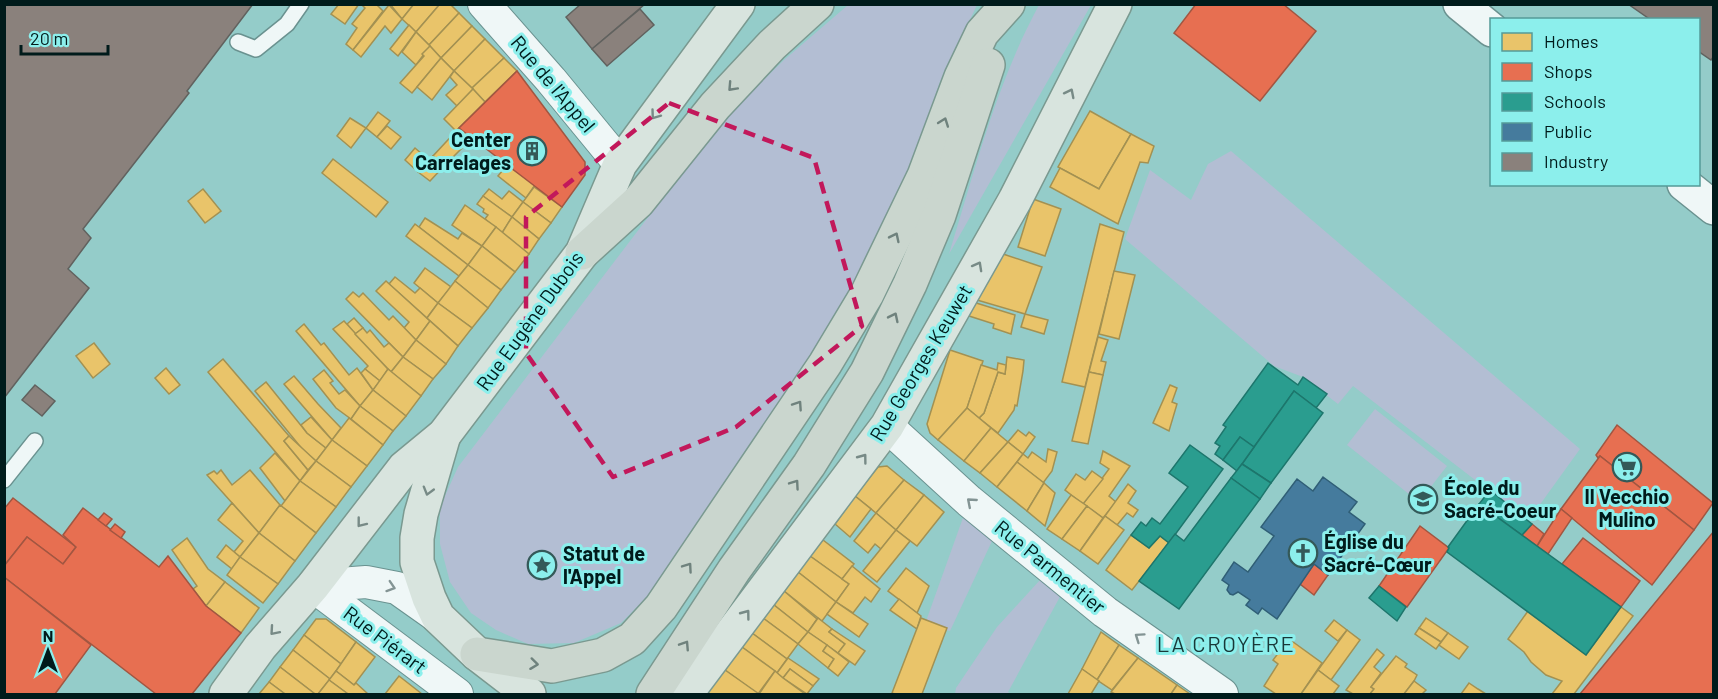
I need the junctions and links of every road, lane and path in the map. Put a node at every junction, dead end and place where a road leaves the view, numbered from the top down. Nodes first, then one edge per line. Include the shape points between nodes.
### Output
1 (301, 4) edge
2 (484, 4) edge
3 (738, 4) edge
4 (817, 4) edge
5 (1115, 4) edge
6 (1460, 4) edge
7 (1007, 6) edge
8 (1490, 29) edge
9 (238, 42) dead end
10 (620, 164) junction
11 (937, 181) junction
12 (1686, 186) edge
13 (1713, 208) edge
14 (582, 253) junction
15 (887, 426) junction
16 (444, 435) junction
17 (35, 441) dead end
18 (4, 480) edge
19 (313, 586) junction
20 (438, 617) junction
21 (477, 654) junction
22 (226, 694) edge
23 (457, 694) edge
24 (529, 694) edge
25 (653, 694) edge
26 (686, 694) edge
27 (1222, 694) edge

1 - 9 lane via 287,24 256,49
2 - 10 street, Rue de l'Appel
3 -> 10 main road, Rue Eugène Dubois
4 -> 14 highway via 715,106 638,201
15 -> 5 main road, Rue Georges Keuwet via 1015,200
6 - 8 street
11 -> 7 highway via 984,75
10 - 14 main road, Rue Eugène Dubois
21 -> 11 highway via 552,666 603,655 632,639 661,607 825,364
25 -> 11 highway via 809,465 867,372 910,284
12 - 13 street
14 - 16 main road, Rue Eugène Dubois
26 -> 15 main road, Rue Georges Keuwet
27 -> 15 street, Rue Parmentier via 1105,612 969,501
16 -> 19 main road, Rue Eugène Dubois via 404,468
16 -> 20 main road via 417,538 417,562
17 - 18 lane
19 -> 20 street via 366,582 397,588
19 -> 22 main road, Rue Eugène Dubois via 260,647
19 - 23 street, Rue Piérart
20 - 21 main road
21 - 24 main road

